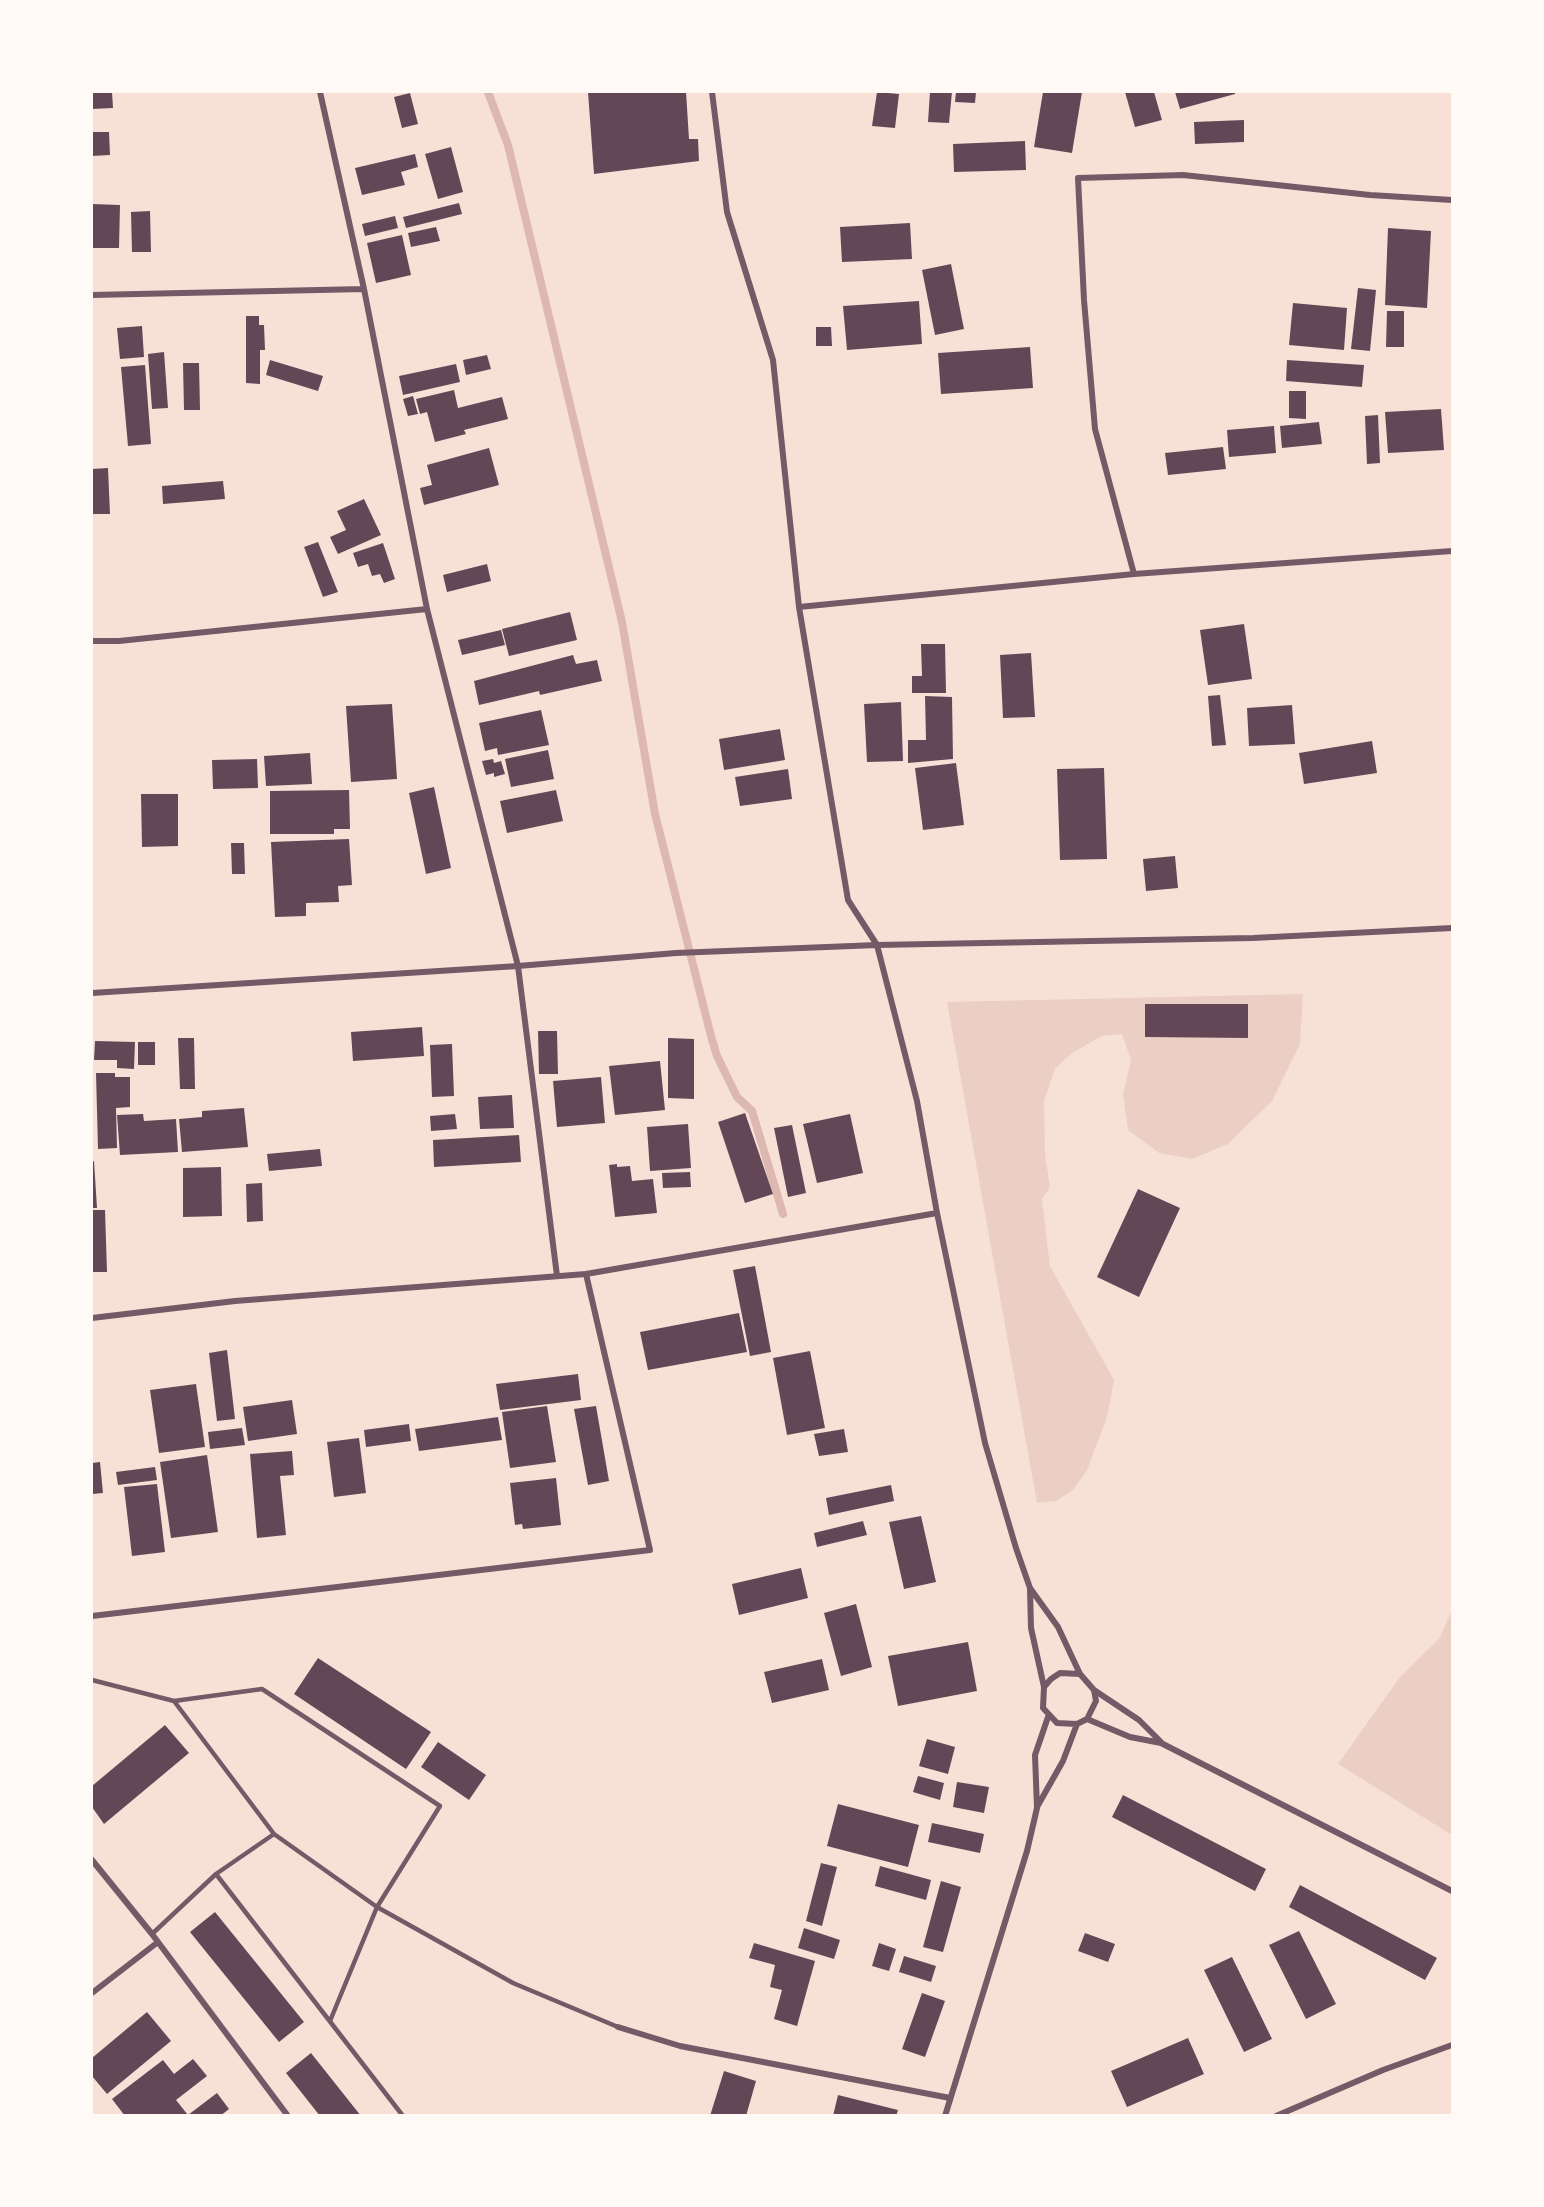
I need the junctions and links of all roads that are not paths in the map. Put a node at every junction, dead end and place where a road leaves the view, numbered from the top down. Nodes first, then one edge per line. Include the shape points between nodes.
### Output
1 (320, 92) edge
2 (712, 92) edge
3 (1452, 200) edge
4 (364, 289) junction
5 (92, 295) edge
6 (1452, 551) edge
7 (1134, 574) junction
8 (799, 607) junction
9 (427, 609) junction
10 (92, 641) edge
11 (1452, 928) edge
12 (877, 945) junction
13 (518, 966) junction
14 (92, 993) edge
15 (937, 1213) junction
16 (586, 1274) junction
17 (557, 1276) junction
18 (92, 1318) edge
19 (1030, 1588) junction
20 (92, 1616) edge
21 (1080, 1674) junction
22 (92, 1680) edge
23 (1044, 1687) junction
24 (1094, 1690) junction
25 (174, 1701) junction
26 (1048, 1717) junction
27 (1087, 1719) junction
28 (1077, 1724) junction
29 (1161, 1743) junction
30 (1036, 1808) junction
31 (274, 1834) junction
32 (92, 1860) edge
33 (216, 1874) junction
34 (1452, 1891) edge
35 (377, 1907) junction
36 (152, 1934) junction
37 (158, 1942) junction
38 (92, 1993) edge
39 (330, 2021) junction
40 (618, 2027) joint
41 (1452, 2045) edge
42 (950, 2098) junction
43 (288, 2115) edge
44 (403, 2115) edge
45 (945, 2115) edge
46 (1276, 2115) edge

1 - 4 street
2 - 8 street via 727,212 773,360
3 - 7 street via 1183,175 1078,178 1095,429
4 - 5 street
4 - 9 street
6 - 7 street
7 - 8 street
8 - 12 street via 848,900
9 - 10 street
9 - 13 street
11 - 12 street via 1253,938
12 - 13 street via 676,953
12 - 15 street via 917,1101
13 - 14 street
13 - 17 street
15 - 16 street
15 - 19 street via 985,1443
16 - 17 street
16 - 20 street via 650,1550
17 - 18 street via 235,1301
19 - 21 street via 1058,1627
19 - 23 street via 1031,1628
21 - 23 street via 1060,1673
21 - 24 street
22 - 25 lane
23 - 26 street via 1043,1708
24 - 27 street via 1096,1701
24 - 29 street via 1139,1720
25 - 31 lane
25 - 35 lane via 262,1689 440,1806
26 - 28 street via 1057,1724
26 - 30 street via 1035,1755
27 - 28 street
27 - 29 street via 1130,1737
28 - 30 street via 1063,1761
29 - 34 street
30 - 42 street via 1027,1851
31 - 33 lane
31 - 35 lane
32 - 36 street
33 - 36 lane
33 - 39 lane
35 - 39 lane
35 - 40 lane via 513,1983
36 - 37 street
37 - 38 street
37 - 43 street
39 - 44 lane
40 - 42 street via 680,2046
41 - 46 street
42 - 45 street

